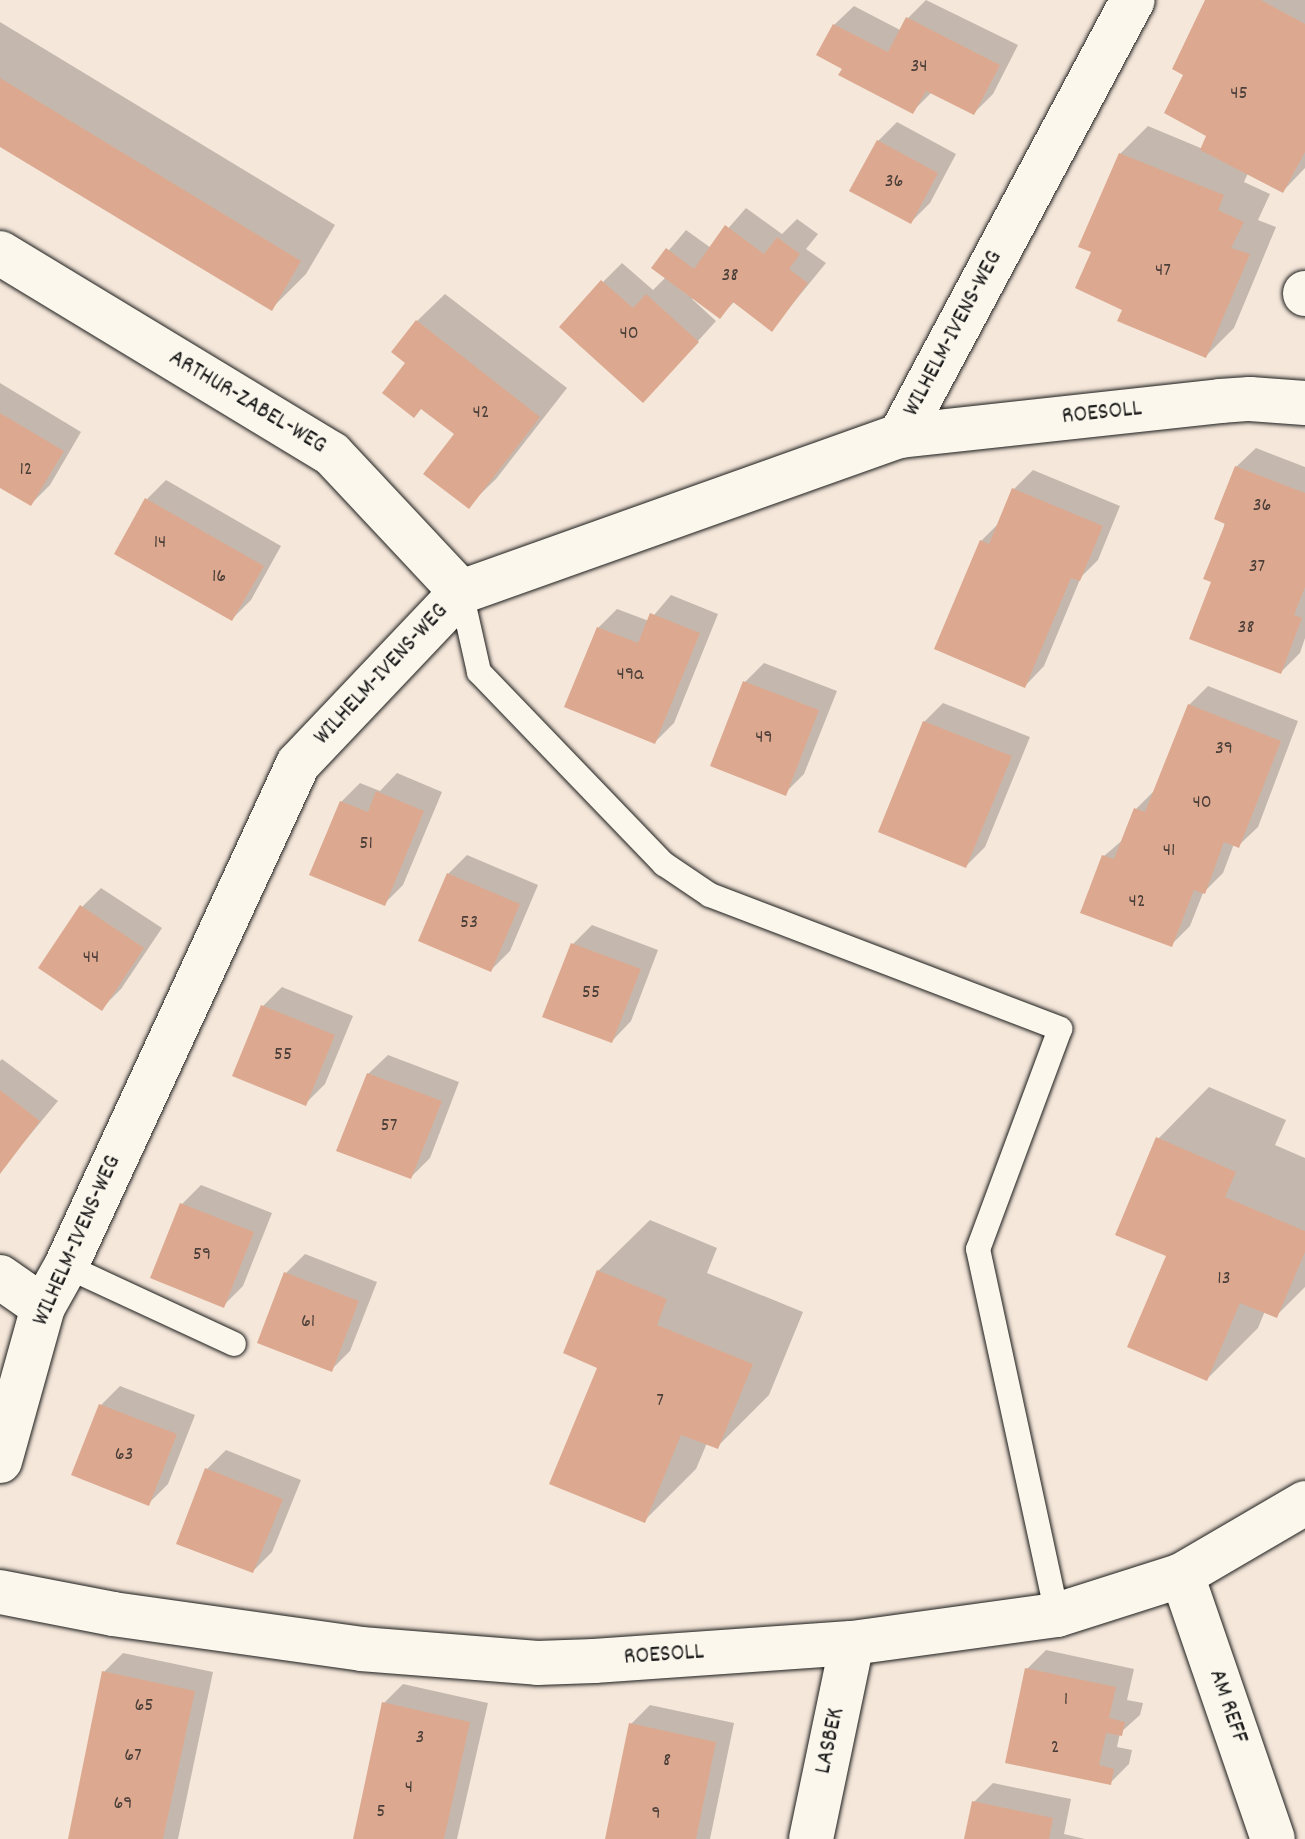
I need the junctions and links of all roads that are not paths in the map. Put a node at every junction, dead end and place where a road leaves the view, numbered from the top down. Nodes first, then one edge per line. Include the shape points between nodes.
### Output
1 (1133, 0) edge
2 (0, 253) edge
3 (1305, 403) edge
4 (900, 436) junction
5 (461, 592) junction
6 (66, 1266) junction
7 (0, 1277) edge
8 (43, 1307) junction
9 (234, 1344) dead end
10 (0, 1461) edge
11 (1305, 1503) edge
12 (1182, 1575) junction
13 (0, 1592) edge
14 (1057, 1615) junction
15 (852, 1643) junction
16 (811, 1839) edge
17 (1273, 1839) edge

1 - 4 street, WILHELM-IVENS-WEG
2 - 5 street, ARTHUR-ZABEL-WEG via 332,454
3 - 4 street, ROESOLL via 1220,401
4 - 5 street, WILHELM-IVENS-WEG
5 - 6 street, WILHELM-IVENS-WEG via 298,764
5 - 14 lane via 479,672 664,864 710,895 1060,1029 978,1249
6 - 8 street, WILHELM-IVENS-WEG
6 - 9 lane
7 - 8 street
8 - 10 street, WILHELM-IVENS-WEG
11 - 12 street, ROESOLL
12 - 14 street, ROESOLL
12 - 17 street, AM REFF
13 - 15 street, ROESOLL via 113,1614 361,1649 537,1663
14 - 15 street, ROESOLL
15 - 16 street, LASBEK

